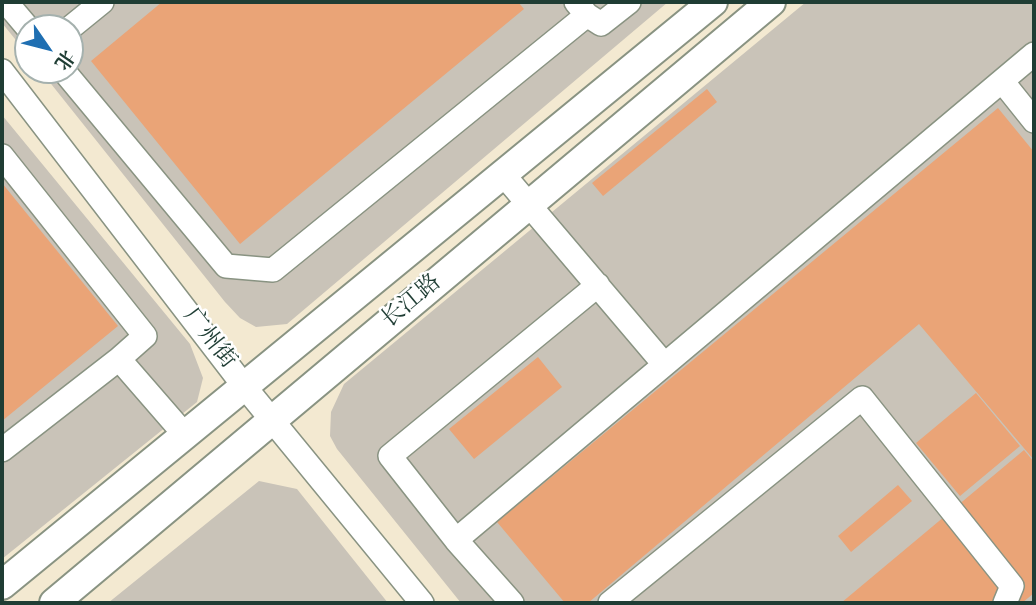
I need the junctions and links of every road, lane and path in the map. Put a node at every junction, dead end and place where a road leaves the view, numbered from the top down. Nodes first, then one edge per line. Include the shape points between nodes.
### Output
1 (102, 2) edge
2 (629, 2) edge
3 (713, 2) edge
4 (771, 2) edge
5 (581, 8) edge
6 (84, 17) edge
7 (1034, 54) edge
8 (2, 71) edge
9 (1002, 82) junction
10 (74, 84) edge
11 (1034, 121) edge
12 (2, 156) edge
13 (502, 173) junction
14 (530, 203) junction
15 (598, 285) junction
16 (119, 359) junction
17 (664, 364) junction
18 (244, 386) junction
19 (272, 419) junction
20 (185, 435) junction
21 (2, 450) edge
22 (456, 540) junction
23 (2, 585) edge
24 (54, 603) edge
25 (422, 603) edge
26 (512, 603) edge
27 (610, 603) edge
28 (1005, 603) edge

1 - 6 street
2 - 5 street via 601,24
3 - 13 main road, 长江路
4 - 14 main road, 长江路
5 - 10 street via 273,270 226,266
7 - 9 street
8 - 18 street, 广州街
9 - 11 street
9 - 17 street
12 - 16 street via 145,336
13 - 14 street
13 - 18 main road, 长江路
14 - 15 street
14 - 19 main road, 长江路
15 - 17 street
15 - 22 street via 390,456
16 - 20 street
16 - 21 street
17 - 22 street
18 - 19 street, 广州街
18 - 20 main road, 长江路
19 - 24 main road, 长江路
19 - 25 street, 广州街
20 - 23 main road, 长江路
22 - 26 street
27 - 28 street via 862,398 1012,586

